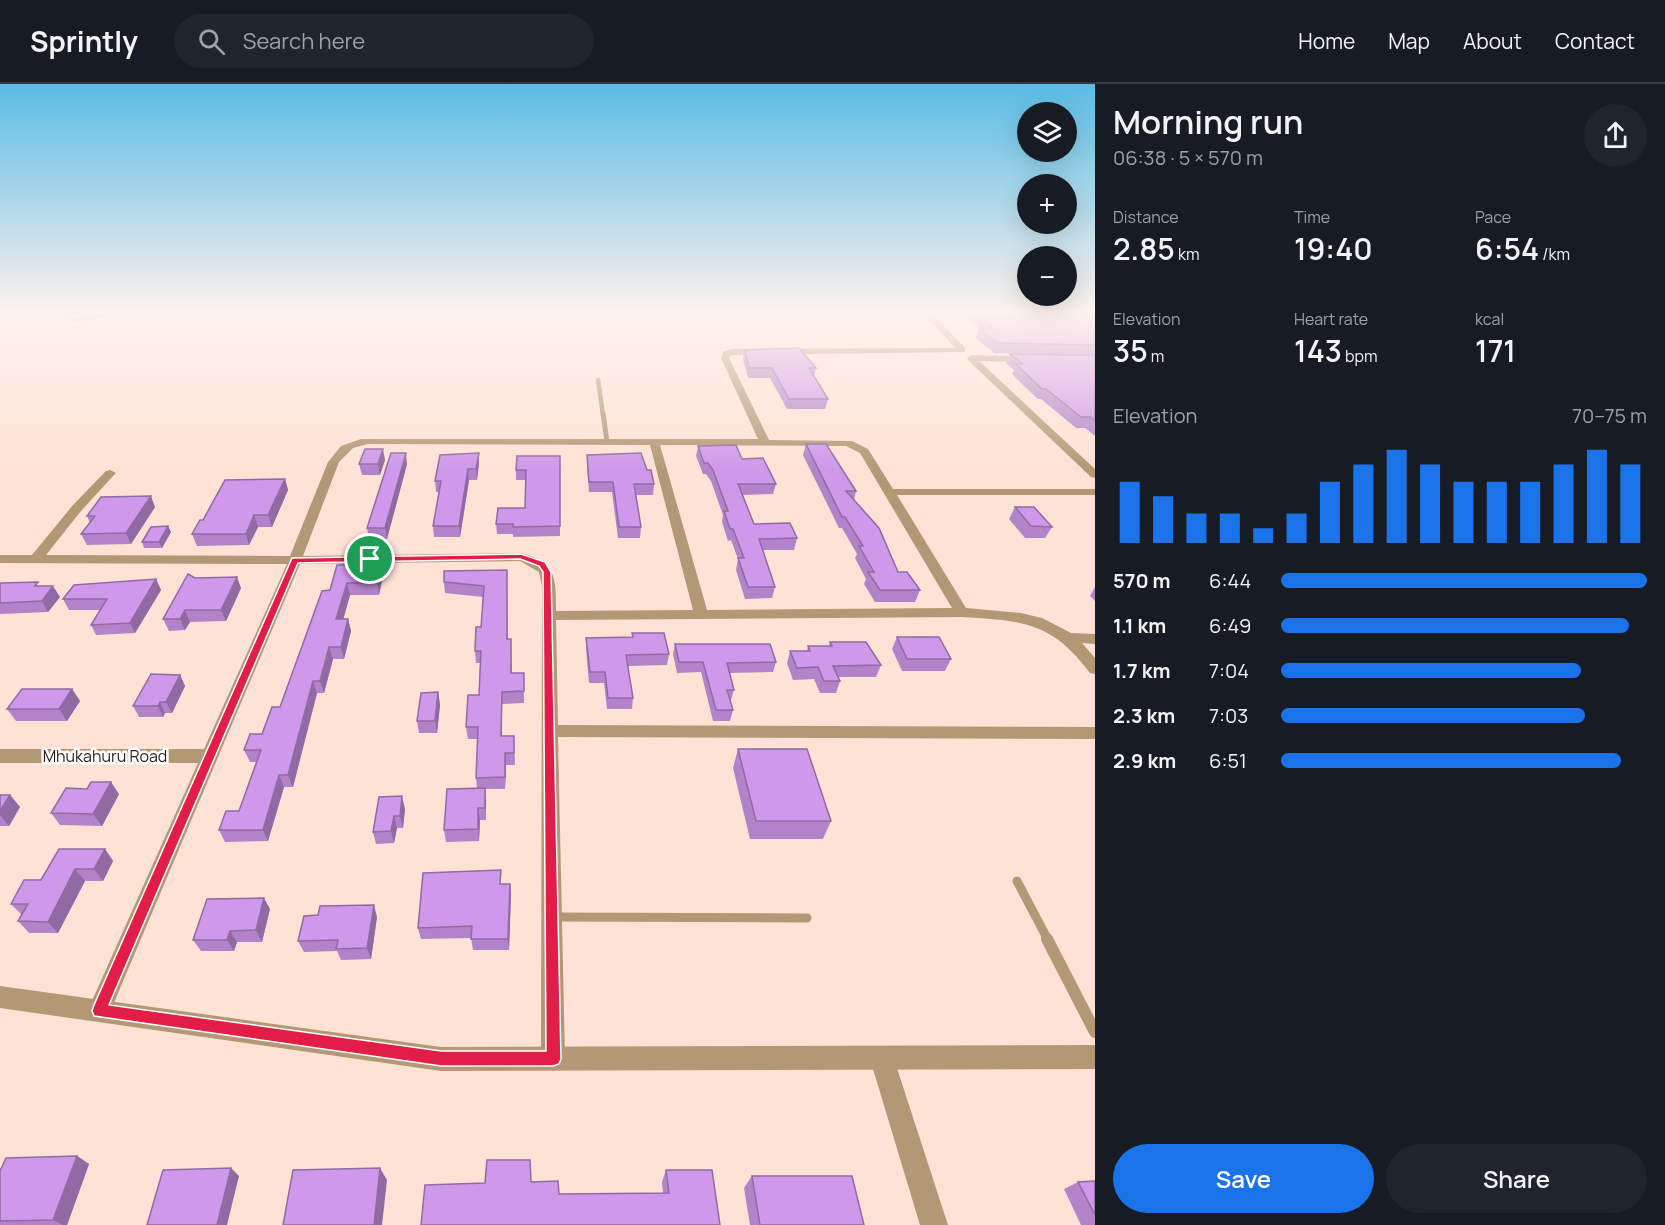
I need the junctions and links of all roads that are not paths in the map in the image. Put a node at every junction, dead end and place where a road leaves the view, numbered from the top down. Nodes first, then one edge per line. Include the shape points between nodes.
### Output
1 (728, 364) edge
2 (978, 364) edge
3 (598, 380) dead end
4 (654, 441) junction
5 (764, 441) junction
6 (607, 442) junction
7 (110, 473) dead end
8 (1095, 475) edge
9 (891, 492) junction
10 (1095, 492) edge
11 (0, 559) edge
12 (36, 559) junction
13 (295, 560) junction
14 (962, 612) junction
15 (701, 615) junction
16 (549, 616) junction
17 (1070, 638) junction
18 (1095, 639) edge
19 (1095, 669) edge
20 (549, 731) junction
21 (1095, 733) edge
22 (0, 756) edge
23 (210, 756) junction
24 (1017, 881) dead end
25 (552, 917) junction
26 (807, 918) dead end
27 (0, 997) edge
28 (99, 1011) junction
29 (1095, 1032) edge
30 (1095, 1057) edge
31 (553, 1059) junction
32 (882, 1059) junction
33 (934, 1225) edge

1 - 5 street
2 - 8 street
3 - 6 lane
4 - 5 street
4 - 6 street
4 - 15 street
5 - 9 street via 848,443 864,451
6 - 13 street via 357,442 336,455
7 - 12 street
9 - 10 street
9 - 14 street
11 - 12 street
12 - 13 street
13 - 16 street via 521,557 542,564 547,572
13 - 23 street
14 - 15 street
14 - 17 street via 1040,622
15 - 16 street
16 - 20 street
17 - 18 street
17 - 19 street
20 - 21 street
20 - 25 street
22 - 23 street, Mhukahuru Road
23 - 28 street
24 - 29 lane
25 - 26 lane
25 - 31 street
27 - 28 street
28 - 31 street via 441,1059
30 - 32 street
31 - 32 street
32 - 33 street

